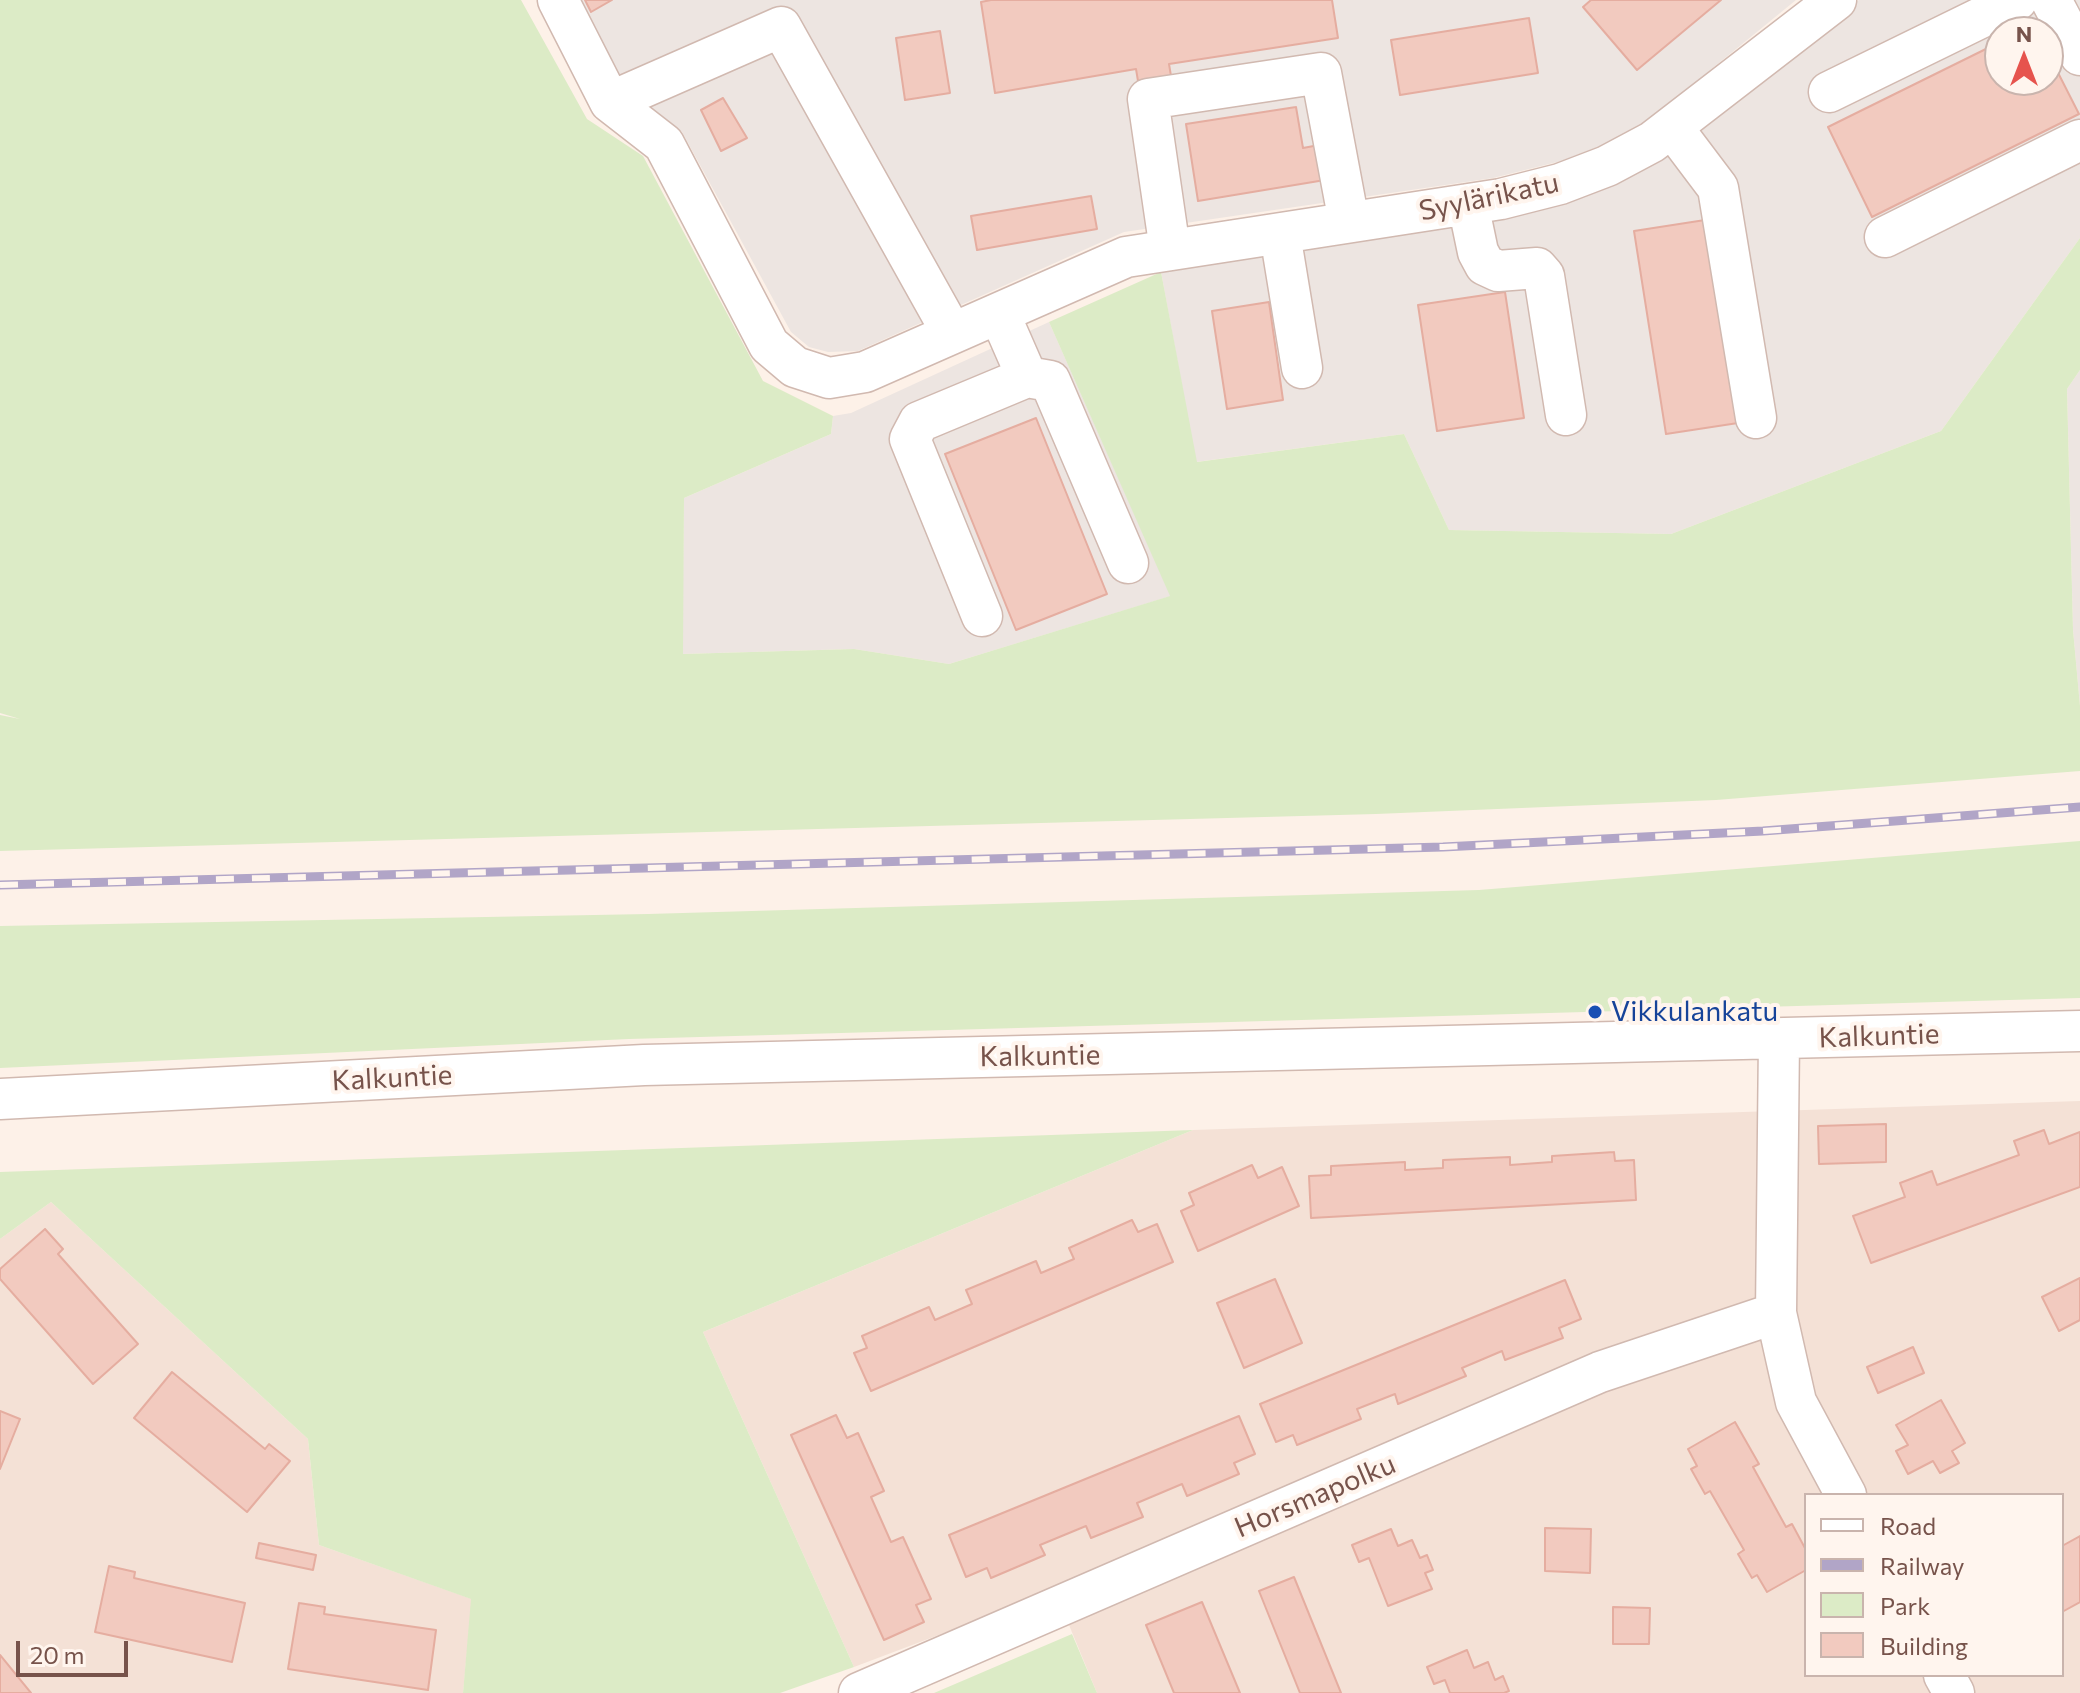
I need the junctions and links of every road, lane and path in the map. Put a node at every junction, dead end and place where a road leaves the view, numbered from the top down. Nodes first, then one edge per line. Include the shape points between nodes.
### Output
1 (558, 0) edge
2 (1836, 0) edge
3 (2017, 0) edge
4 (2051, 0) edge
5 (2080, 55) edge
6 (1829, 92) dead end
7 (610, 102) junction
8 (1672, 127) junction
9 (2080, 140) edge
10 (1468, 204) junction
11 (1349, 222) junction
12 (1280, 234) junction
13 (1885, 237) dead end
14 (1170, 250) junction
15 (999, 313) junction
16 (952, 333) junction
17 (1302, 368) dead end
18 (1027, 377) junction
19 (1566, 415) dead end
20 (1756, 418) dead end
21 (1128, 563) dead end
22 (982, 616) dead end
23 (2080, 1031) edge
24 (1779, 1039) junction
25 (0, 1099) edge
26 (1776, 1313) junction
27 (1845, 1493) edge
28 (859, 1693) edge

1 - 7 street
2 - 8 street, Syylärikatu
3 - 6 street
4 - 5 street
7 - 16 street, Syylärikatu via 664,144 769,345 795,367 829,378 865,372
7 - 16 street via 781,27
8 - 10 street, Syylärikatu via 1607,166 1545,188
8 - 20 street via 1718,188
9 - 13 street
10 - 11 street, Syylärikatu
10 - 19 street via 1485,265 1498,271 1537,268 1544,276
11 - 12 street, Syylärikatu
11 - 14 street via 1321,73 1148,99
12 - 14 street, Syylärikatu
12 - 17 street
14 - 15 street, Syylärikatu via 1126,257
15 - 16 street, Syylärikatu
15 - 18 street
18 - 21 street via 1050,381
18 - 22 street via 919,422 910,439
23 - 24 street, Kalkuntie
24 - 25 street, Kalkuntie via 644,1065
24 - 26 street
26 - 27 street via 1796,1402
26 - 28 street, Horsmapolku via 1600,1372

